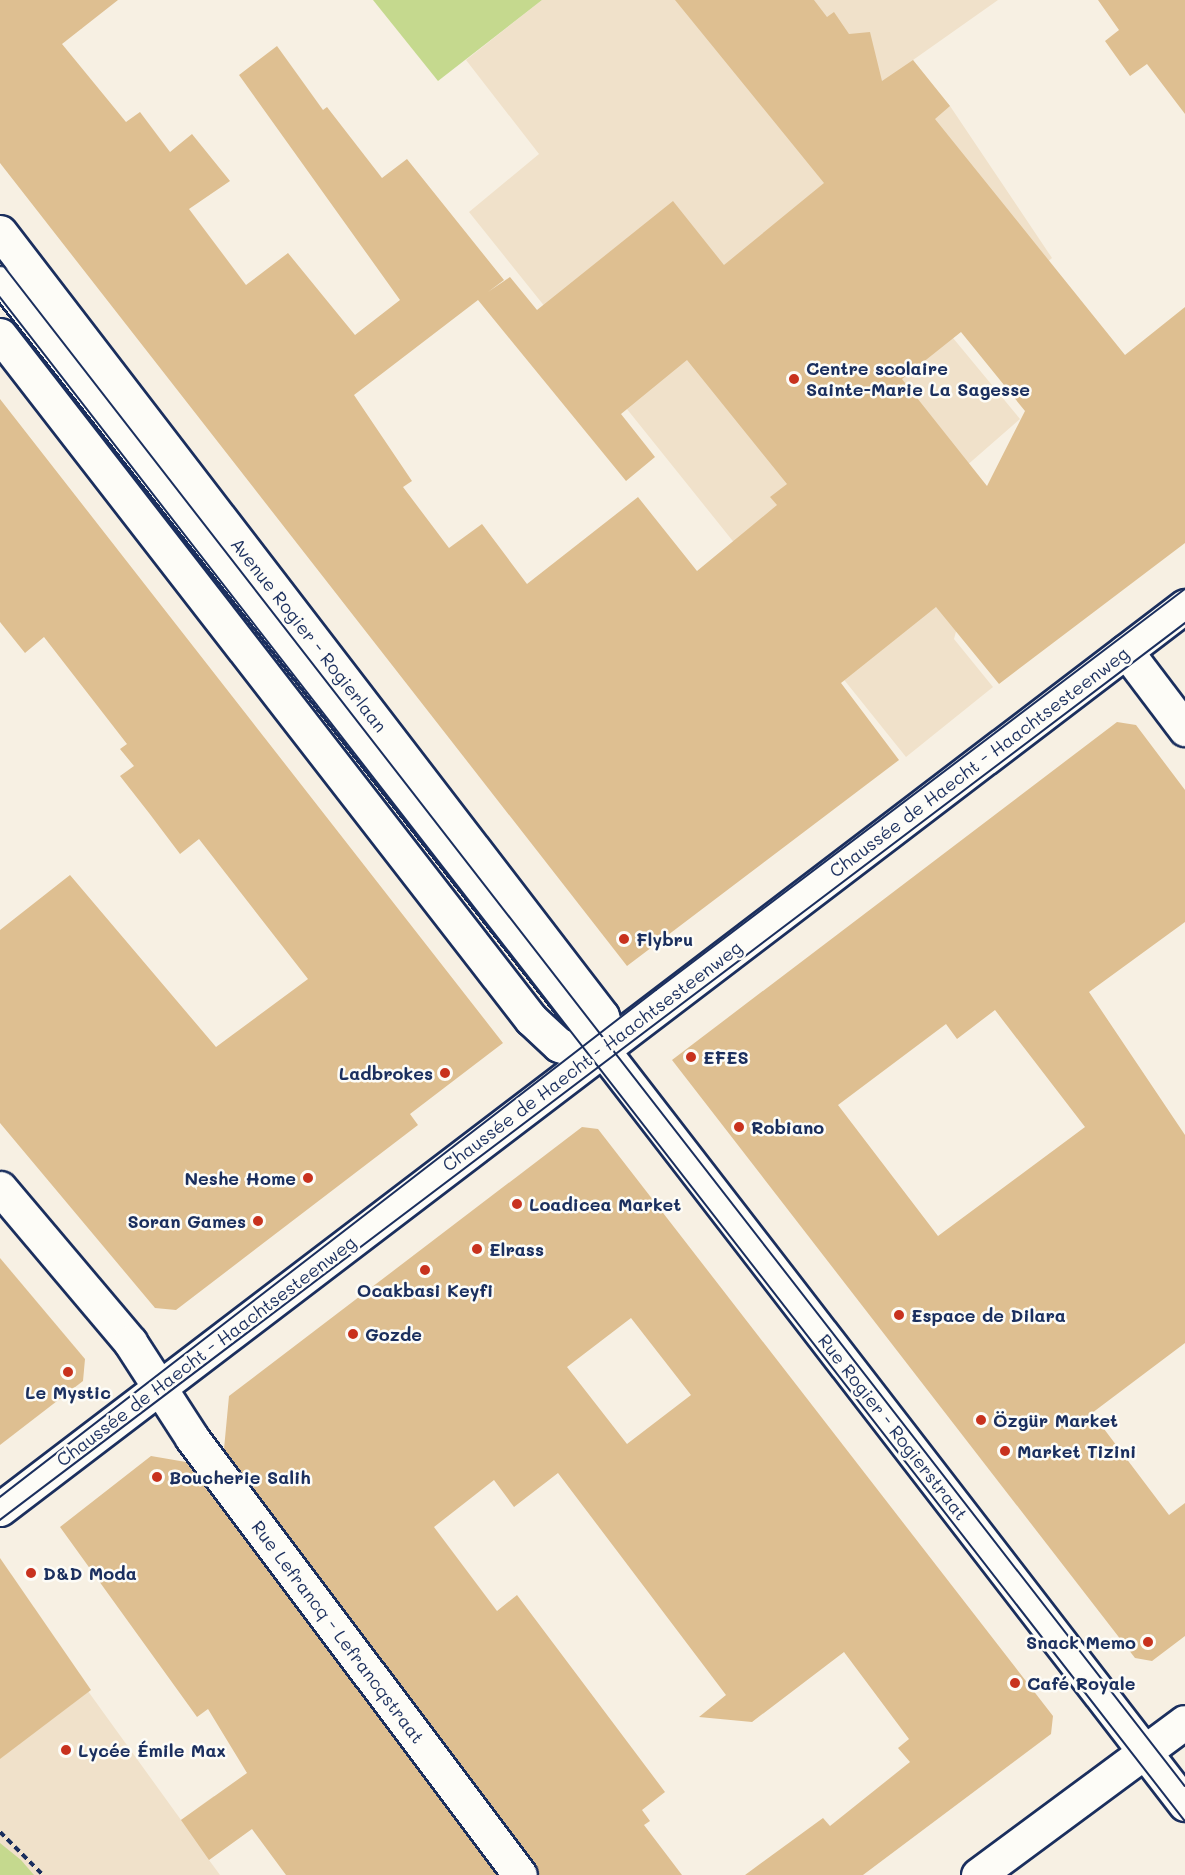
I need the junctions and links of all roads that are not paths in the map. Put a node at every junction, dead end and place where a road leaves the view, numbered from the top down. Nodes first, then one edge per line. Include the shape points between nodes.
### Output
1 (0, 232) edge
2 (0, 279) edge
3 (0, 335) edge
4 (1185, 606) edge
5 (1126, 651) junction
6 (1185, 729) edge
7 (602, 1049) junction
8 (0, 1188) edge
9 (160, 1386) junction
10 (0, 1509) edge
11 (1185, 1722) edge
12 (1145, 1752) junction
13 (1185, 1804) edge
14 (520, 1875) edge
15 (978, 1875) edge

1 - 7 street, Avenue Rogier - Rogierlaan via 602,1016
2 - 7 lane, Avenue Rogier - Rogierlaan
3 - 7 street via 531,1019 559,1045
4 - 5 street, Chaussée de Haecht - Haachtsesteenweg
5 - 6 street
5 - 7 street, Chaussée de Haecht - Haachtsesteenweg
7 - 9 street, Chaussée de Haecht - Haachtsesteenweg
7 - 12 street, Rue Rogier - Rogierstraat
8 - 9 street, Rue Lefrancq - Lefrancqstraat via 130,1342
9 - 10 street, Chaussée de Haecht - Haachtsesteenweg
9 - 14 street, Rue Lefrancq - Lefrancqstraat via 200,1447
11 - 12 street
12 - 13 street, Rue Rogier - Rogierstraat
12 - 15 street

